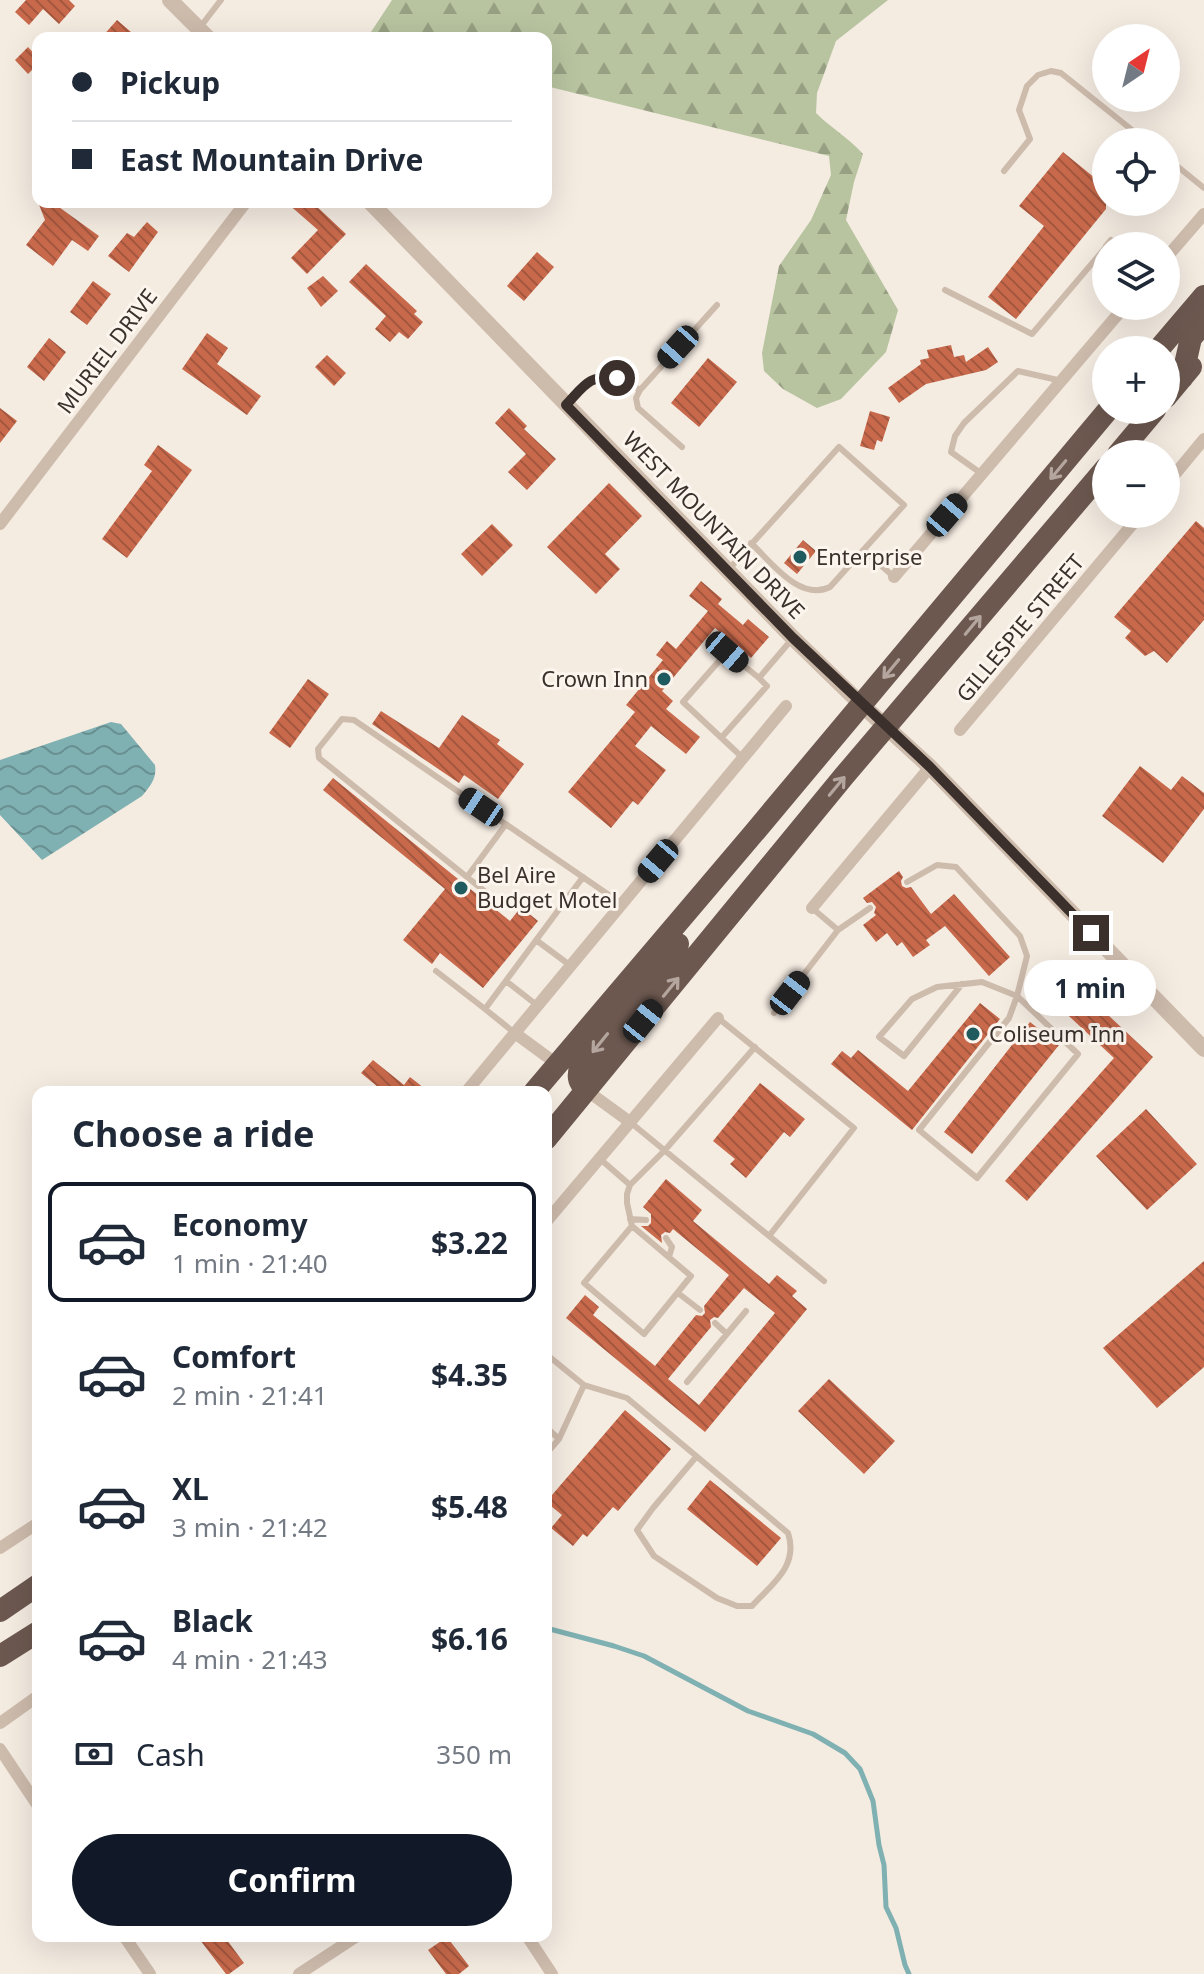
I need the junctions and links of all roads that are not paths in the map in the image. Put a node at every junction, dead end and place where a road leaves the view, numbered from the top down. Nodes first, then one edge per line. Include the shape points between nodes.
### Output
1 (221, 0) edge
2 (171, 1) edge
3 (201, 32) edge
4 (204, 32) edge
5 (1130, 128) edge
6 (1180, 168) edge
7 (1004, 171) dead end
8 (1204, 188) edge
9 (241, 208) edge
10 (376, 208) edge
11 (1204, 214) edge
12 (1180, 242) edge
13 (1092, 263) edge
14 (945, 290) dead end
15 (1204, 296) edge
16 (717, 305) dead end
17 (1113, 320) edge
18 (1204, 323) edge
19 (1170, 336) edge
20 (1204, 352) edge
21 (1182, 378) junction
22 (1180, 380) edge
23 (1062, 381) junction
24 (640, 390) junction
25 (566, 405) junction
26 (1096, 424) edge
27 (1143, 424) edge
28 (1204, 439) edge
29 (1130, 440) edge
30 (682, 447) dead end
31 (1180, 468) edge
32 (982, 474) junction
33 (1092, 484) edge
34 (0, 524) edge
35 (1129, 528) edge
36 (751, 543) junction
37 (864, 550) junction
38 (727, 571) junction
39 (894, 577) joint
40 (793, 638) junction
41 (759, 678) junction
42 (862, 705) junction
43 (786, 706) dead end
44 (886, 727) junction
45 (960, 730) dead end
46 (722, 737) junction
47 (743, 758) junction
48 (930, 767) junction
49 (506, 824) junction
50 (744, 844) junction
51 (467, 877) junction
52 (583, 877) junction
53 (907, 882) dead end
54 (622, 904) junction
55 (503, 906) dead end
56 (812, 908) joint
57 (870, 908) dead end
58 (838, 930) junction
59 (536, 940) junction
60 (571, 966) junction
61 (436, 971) dead end
62 (506, 981) junction
63 (962, 984) junction
64 (1017, 996) junction
65 (538, 1007) junction
66 (485, 1009) junction
67 (774, 1013) dead end
68 (718, 1018) joint
69 (516, 1034) junction
70 (755, 1047) junction
71 (1204, 1049) edge
72 (557, 1064) junction
73 (471, 1086) edge
74 (539, 1086) edge
75 (586, 1090) junction
76 (630, 1122) junction
77 (552, 1132) edge
78 (665, 1150) junction
79 (599, 1158) junction
80 (630, 1185) junction
81 (552, 1215) edge
82 (646, 1220) dead end
83 (631, 1222) junction
84 (769, 1236) junction
85 (666, 1238) dead end
86 (669, 1257) junction
87 (824, 1281) dead end
88 (678, 1293) junction
89 (700, 1310) dead end
90 (746, 1311) dead end
91 (715, 1323) dead end
92 (727, 1334) junction
93 (552, 1359) edge
94 (687, 1382) dead end
95 (584, 1385) junction
96 (552, 1433) edge
97 (559, 1439) junction
98 (552, 1447) edge
99 (696, 1457) junction
100 (32, 1527) edge
101 (0, 1548) edge
102 (32, 1589) edge
103 (0, 1611) edge
104 (32, 1636) edge
105 (0, 1656) edge
106 (32, 1700) edge
107 (0, 1723) edge
108 (0, 1749) edge
109 (32, 1797) edge
110 (128, 1942) edge
111 (348, 1942) edge
112 (531, 1942) edge
113 (150, 1974) edge
114 (299, 1974) edge
115 (552, 1974) edge

1 - 4 lane
2 - 3 street
5 - 7 lane via 1061,73 1038,75 1027,86 1019,110 1030,139
6 - 8 lane
9 - 34 street, MURIEL DRIVE
10 - 25 street, WEST MOUNTAIN DRIVE
11 - 12 street
13 - 14 lane via 1032,334
15 - 19 highway
16 - 24 lane
17 - 23 street
18 - 21 highway via 1191,338
20 - 21 highway
21 - 22 highway
23 - 32 street
23 - 32 lane via 1018,371 964,423 951,452
24 - 25 lane via 600,376
24 - 30 lane via 638,408
25 - 38 street, WEST MOUNTAIN DRIVE
26 -> 42 highway
27 - 29 highway
28 - 31 street
32 - 39 street
44 -> 33 highway
35 - 45 street, GILLESPIE STREET
36 - 37 lane via 793,583 821,592
36 - 37 lane via 839,447 904,505
36 - 38 lane
37 - 39 lane
38 - 40 street, WEST MOUNTAIN DRIVE
40 - 41 lane
40 - 42 street, WEST MOUNTAIN DRIVE
41 - 46 lane via 767,686
41 - 46 lane via 727,652 683,702
42 - 44 street, WEST MOUNTAIN DRIVE
42 - 50 highway
43 - 47 street
44 - 48 street, WEST MOUNTAIN DRIVE
75 -> 44 highway
46 - 47 lane
47 - 54 street
48 - 56 street
48 - 71 street, WEST MOUNTAIN DRIVE
49 - 51 lane
49 - 51 lane via 354,720 342,719 318,749 319,758
49 - 52 lane
50 - 72 highway
50 -> 75 highway via 688,930 580,1068 577,1076
51 - 55 lane
52 - 54 lane
52 - 59 lane
53 - 64 lane via 937,865 956,867 1020,936 1027,956
54 - 60 street
56 - 58 lane
57 - 58 lane
58 - 67 lane
59 - 60 lane
59 - 62 lane
60 - 65 street
61 - 66 lane
62 - 65 lane
62 - 66 lane
63 - 63 lane via 937,987 912,999 879,1037 904,1056
63 - 64 lane via 982,982
64 - 64 lane via 1078,1054 977,1178 919,1130 1009,1018
65 - 69 street
66 - 69 lane
68 - 70 lane
68 - 76 street
69 - 72 street
69 - 73 street
70 - 78 lane
70 - 84 lane via 854,1128
72 - 74 highway
75 - 76 street
75 - 77 highway
76 - 78 lane
76 - 79 street
78 - 80 lane
78 - 84 lane
79 - 80 lane
79 - 81 street
80 - 83 lane
82 - 83 lane
83 - 86 lane
83 - 88 lane via 584,1283 644,1334
84 - 87 lane
85 - 86 lane via 672,1247
86 - 88 lane via 691,1276
88 - 89 lane
90 - 92 lane
91 - 92 lane
92 - 94 lane
93 - 95 lane
95 - 97 lane
95 - 99 lane via 627,1398
96 - 97 lane
97 - 98 lane
99 - 99 lane via 788,1533 791,1557 752,1606 737,1606 704,1590 654,1556 637,1530
100 - 101 street
102 - 103 highway
104 - 105 highway
106 - 107 street
108 - 109 street
110 - 113 street
111 - 114 street
112 - 115 street

